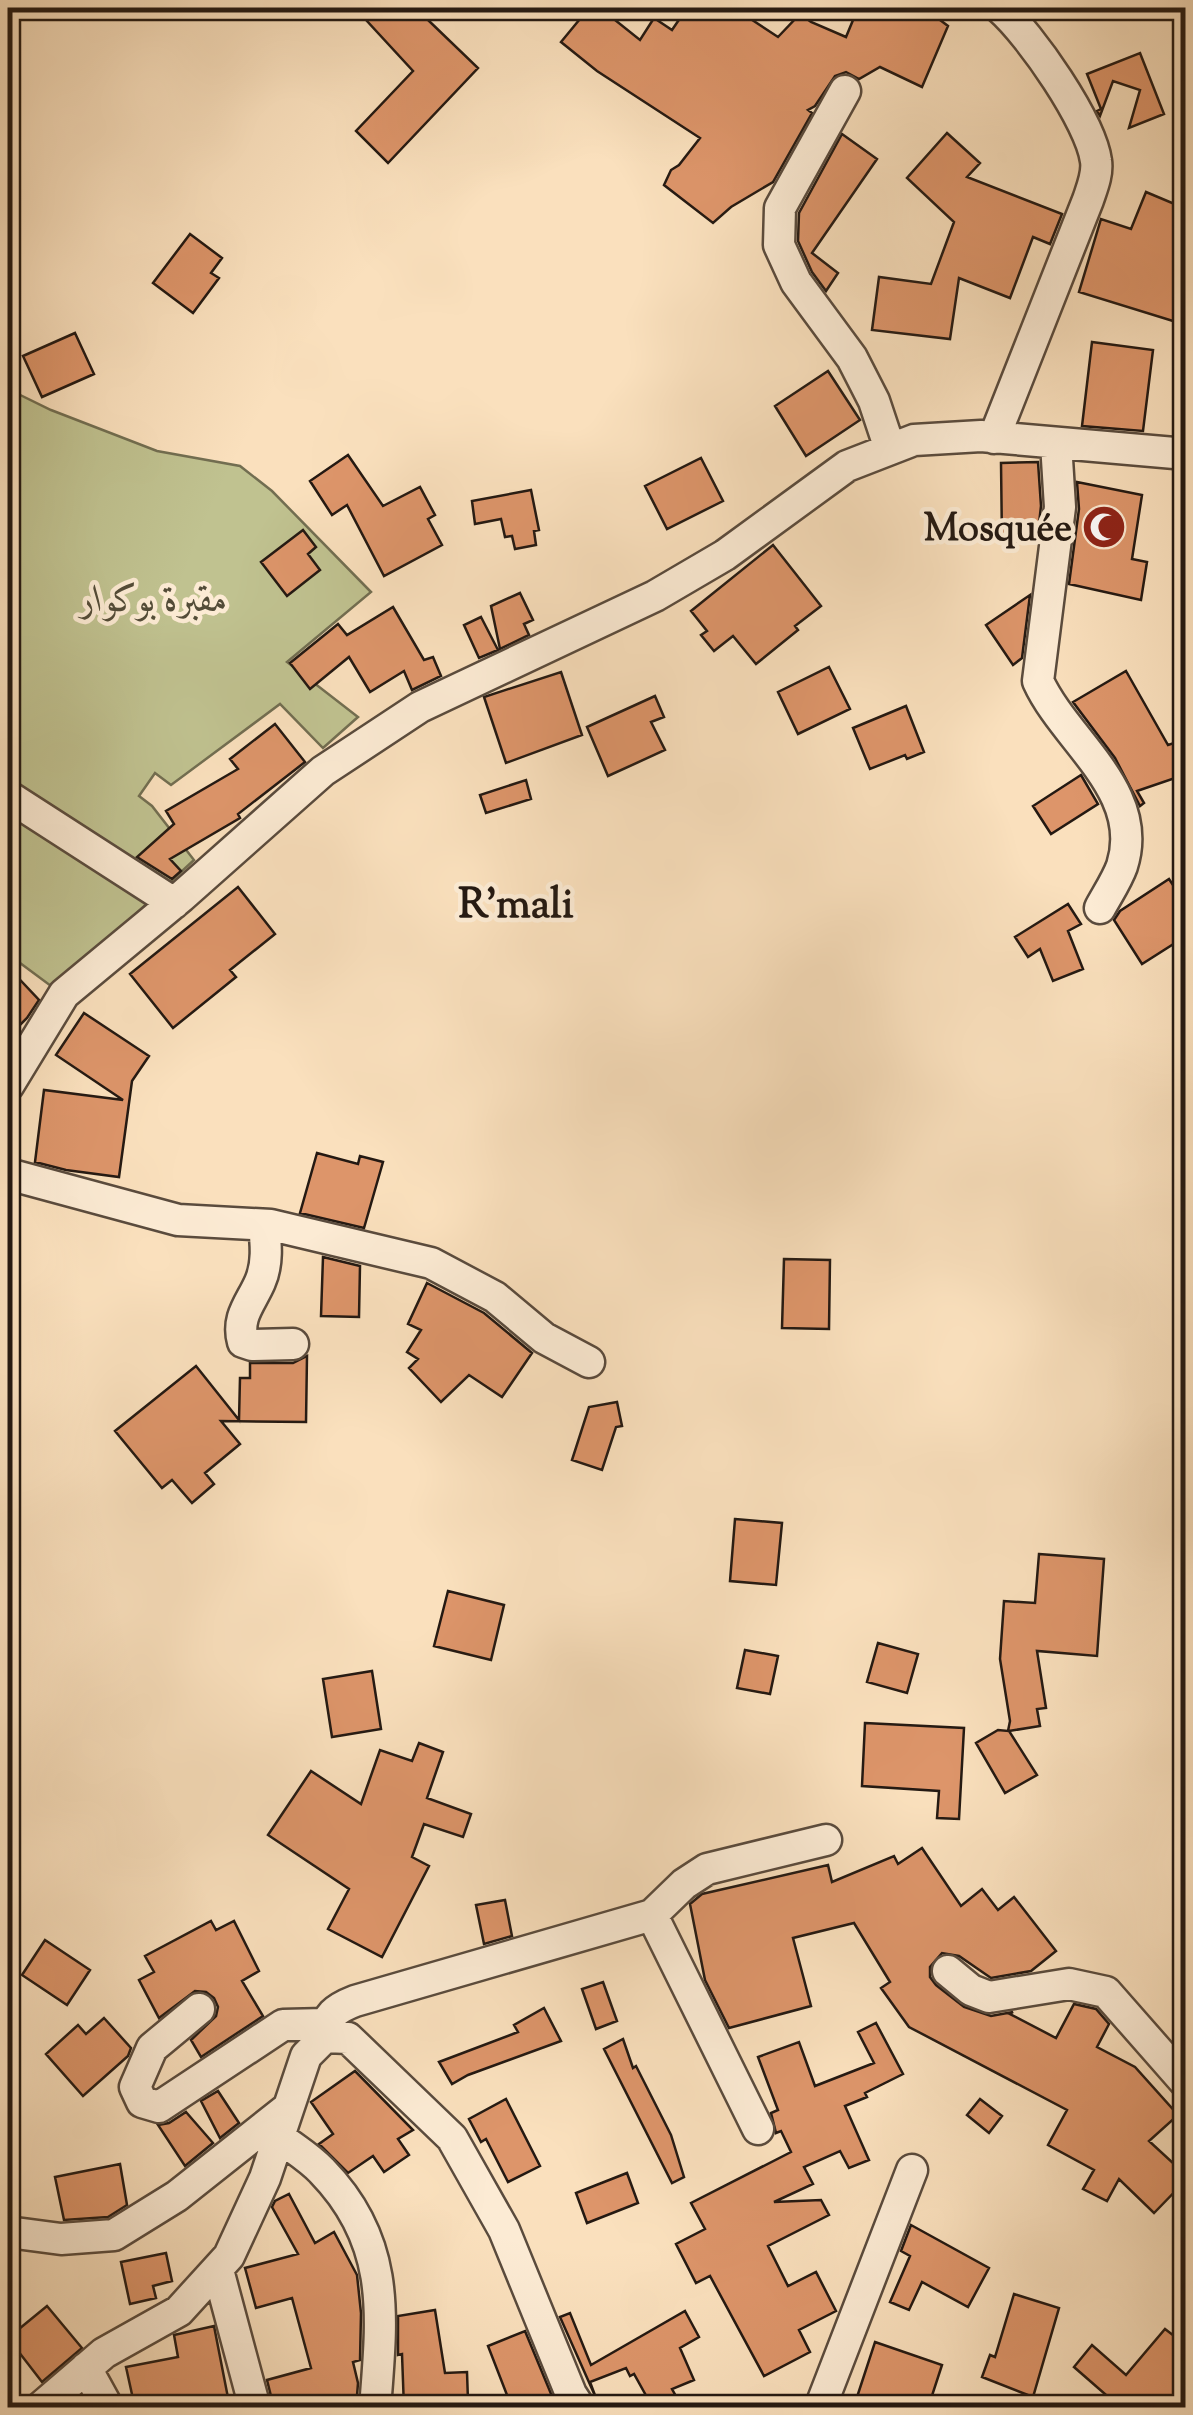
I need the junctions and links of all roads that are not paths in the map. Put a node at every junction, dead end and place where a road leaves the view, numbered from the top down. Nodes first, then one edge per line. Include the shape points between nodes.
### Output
1 (1000, 8) edge
2 (845, 91) dead end
3 (994, 438) junction
4 (1056, 443) junction
5 (890, 449) junction
6 (1186, 454) edge
7 (8, 796) edge
8 (174, 903) junction
9 (1100, 908) dead end
10 (10, 1072) edge
11 (8, 1174) edge
12 (264, 1225) junction
13 (293, 1344) dead end
14 (589, 1362) dead end
15 (826, 1840) dead end
16 (652, 1915) junction
17 (948, 1972) dead end
18 (199, 2009) dead end
19 (325, 2031) junction
20 (1186, 2083) edge
21 (284, 2122) junction
22 (758, 2129) dead end
23 (912, 2170) dead end
24 (8, 2232) edge
25 (218, 2270) junction
26 (86, 2368) junction
27 (47, 2404) edge
28 (108, 2408) edge
29 (255, 2408) edge
30 (374, 2408) edge
31 (580, 2408) edge
32 (820, 2408) edge

1 - 3 street via 1039,53 1088,136 1096,172
2 - 5 street via 780,208 779,246 796,282 852,358
3 - 4 street
3 - 5 street via 914,440
4 - 6 street
4 - 9 street via 1060,508 1038,681 1119,802 1122,865
5 - 8 street via 848,466 725,555 655,596 420,707 323,771
7 - 8 street
8 - 10 street via 64,994
11 - 12 street via 178,1220
12 - 13 street via 266,1260 240,1330 243,1342 252,1345
12 - 14 street via 431,1263 495,1297 544,1338
15 - 16 street via 707,1869
16 - 19 street via 355,2001 336,2009
16 - 22 street
17 - 20 street via 989,1996 1069,1984 1106,1992
18 - 19 street via 152,2048 135,2086 142,2102 160,2107 283,2025
19 - 21 street via 306,2056
19 - 31 street via 348,2038 452,2138 504,2230
21 - 24 street via 114,2235 61,2239
21 - 25 street via 265,2178
21 - 30 street via 369,2243 380,2282
23 - 32 street
25 - 26 street via 180,2311
25 - 29 street
26 - 27 street
26 - 28 street

